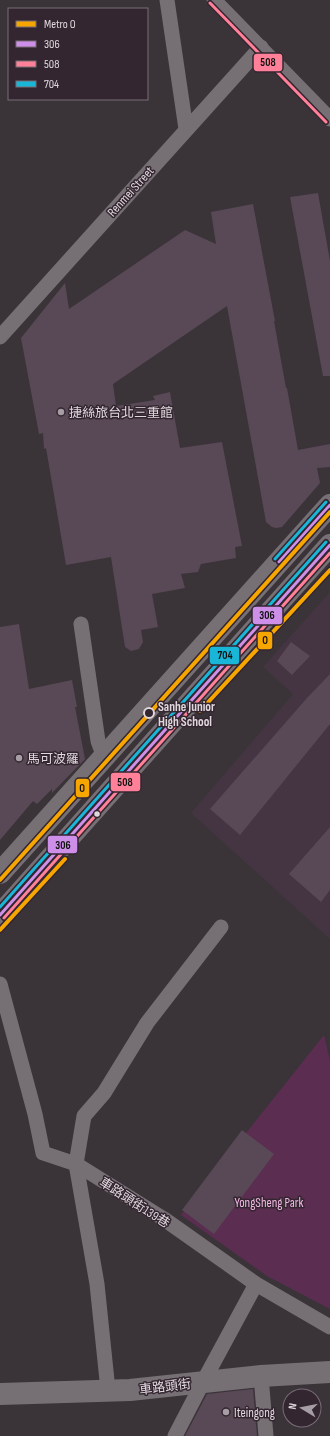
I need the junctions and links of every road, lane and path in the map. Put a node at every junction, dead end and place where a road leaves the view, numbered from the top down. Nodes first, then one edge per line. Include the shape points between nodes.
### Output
1 (167, 0) edge
2 (214, 0) edge
3 (261, 47) junction
4 (330, 119) edge
5 (186, 129) junction
6 (0, 337) edge
7 (330, 505) edge
8 (330, 545) edge
9 (81, 624) dead end
10 (104, 757) junction
11 (0, 873) edge
12 (0, 915) edge
13 (221, 927) dead end
14 (0, 984) edge
15 (76, 1164) junction
16 (256, 1284) junction
17 (330, 1327) edge
18 (330, 1372) edge
19 (261, 1376) junction
20 (202, 1382) junction
21 (108, 1390) junction
22 (0, 1394) edge
23 (175, 1436) edge
24 (266, 1436) edge

1 - 5 street
2 - 3 street
3 - 4 street
3 - 5 street, Renmei Street
5 - 6 street, Renmei Street
7 - 10 main road
8 - 12 main road
9 - 10 street via 98,741
10 - 11 main road
13 - 15 street via 147,1023 104,1093 84,1116
14 - 15 street, 車路頭街139巷 via 35,1114 43,1154
15 - 16 street, 車路頭街139巷 via 164,1220
15 - 21 street via 97,1284
16 - 17 street, 車路頭街139巷
16 - 20 street
18 - 19 main road, 車路頭街
19 - 20 main road, 車路頭街
19 - 24 street
20 - 21 main road, 車路頭街
20 - 23 street
21 - 22 main road, 車路頭街

